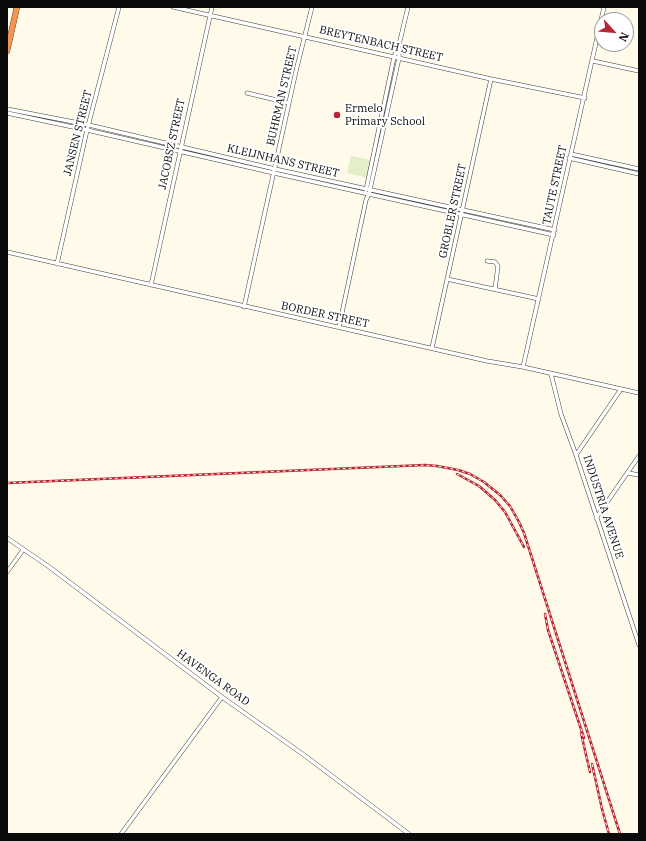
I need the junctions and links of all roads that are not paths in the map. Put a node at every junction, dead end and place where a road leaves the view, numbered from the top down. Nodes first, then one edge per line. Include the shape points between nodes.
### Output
1 (17, 7) edge
2 (119, 7) edge
3 (173, 7) edge
4 (212, 7) edge
5 (312, 7) edge
6 (408, 7) edge
7 (604, 7) edge
8 (210, 15) junction
9 (305, 37) junction
10 (399, 45) junction
11 (7, 51) edge
12 (394, 57) junction
13 (399, 58) junction
14 (593, 61) junction
15 (639, 71) edge
16 (491, 79) junction
17 (247, 93) dead end
18 (585, 98) junction
19 (289, 103) junction
20 (7, 109) edge
21 (7, 113) edge
22 (89, 125) junction
23 (87, 130) junction
24 (181, 147) junction
25 (180, 152) junction
26 (570, 156) junction
27 (639, 169) edge
28 (274, 171) junction
29 (639, 174) edge
30 (368, 192) junction
31 (462, 212) junction
32 (555, 230) junction
33 (554, 235) junction
34 (7, 252) edge
35 (487, 261) dead end
36 (57, 264) junction
37 (447, 279) junction
38 (151, 285) junction
39 (495, 289) junction
40 (539, 299) junction
41 (244, 306) junction
42 (339, 327) junction
43 (432, 348) junction
44 (524, 367) junction
45 (552, 374) junction
46 (621, 389) junction
47 (639, 393) edge
48 (576, 455) junction
49 (639, 456) edge
50 (628, 473) junction
51 (639, 475) edge
52 (596, 518) junction
53 (7, 538) edge
54 (23, 550) junction
55 (7, 572) edge
56 (639, 645) edge
57 (222, 696) junction
58 (121, 834) edge
59 (409, 834) edge

1 - 11 highway
2 - 22 street, JANSEN STREET
3 - 8 street, BREYTENBACH STREET
4 - 8 street, JACOBSZ STREET
5 - 9 street, BUHRMAN STREET
6 - 10 street
7 - 14 street, TAUTE STREET
8 - 9 street, BREYTENBACH STREET
8 - 24 street, JACOBSZ STREET
9 - 12 street, BREYTENBACH STREET
9 - 19 street, BUHRMAN STREET
10 - 12 street
10 - 13 street
12 - 13 street, BREYTENBACH STREET
12 - 30 street
13 - 16 street, BREYTENBACH STREET
13 - 30 street
14 - 15 street
14 - 18 street, TAUTE STREET
16 - 18 street, BREYTENBACH STREET
16 - 31 street, GROBLER STREET
17 - 19 street
18 - 26 street, TAUTE STREET
19 - 28 street, BUHRMAN STREET
20 - 22 street, KLEIJNHANS STREET
21 - 23 street, KLEIJNHANS STREET
22 - 23 street, JANSEN STREET
22 - 24 street, KLEIJNHANS STREET
23 - 25 street, KLEIJNHANS STREET
23 - 36 street, JANSEN STREET
24 - 25 street, JACOBSZ STREET
24 - 28 street, KLEIJNHANS STREET
25 - 28 street, KLEIJNHANS STREET
25 - 38 street, JACOBSZ STREET
26 - 27 street
26 - 29 street
26 - 32 street, TAUTE STREET
28 - 30 street, KLEIJNHANS STREET
28 - 41 street, BUHRMAN STREET
30 - 31 street, KLEIJNHANS STREET
30 - 42 street
31 - 32 street, KLEIJNHANS STREET
31 - 33 street, KLEIJNHANS STREET
31 - 37 street, GROBLER STREET
32 - 33 street, TAUTE STREET
33 - 40 street, TAUTE STREET
34 - 36 street, BORDER STREET
35 - 39 street via 495,262 498,266
36 - 38 street, BORDER STREET
37 - 39 street
37 - 43 street, GROBLER STREET
38 - 41 street, BORDER STREET
39 - 40 street
40 - 44 street, TAUTE STREET
41 - 42 street, BORDER STREET
42 - 43 street, BORDER STREET
43 - 44 street, BORDER STREET
44 - 45 street, BORDER STREET
45 - 46 street, BORDER STREET
45 - 48 street, INDUSTRIA AVENUE via 561,414
46 - 47 street, BORDER STREET
46 - 48 street
48 - 52 street, INDUSTRIA AVENUE
49 - 50 street
50 - 51 street
50 - 52 street
52 - 56 street, INDUSTRIA AVENUE
53 - 54 street, HAVENGA ROAD
54 - 55 street
54 - 57 street, HAVENGA ROAD
57 - 58 street
57 - 59 street, HAVENGA ROAD

